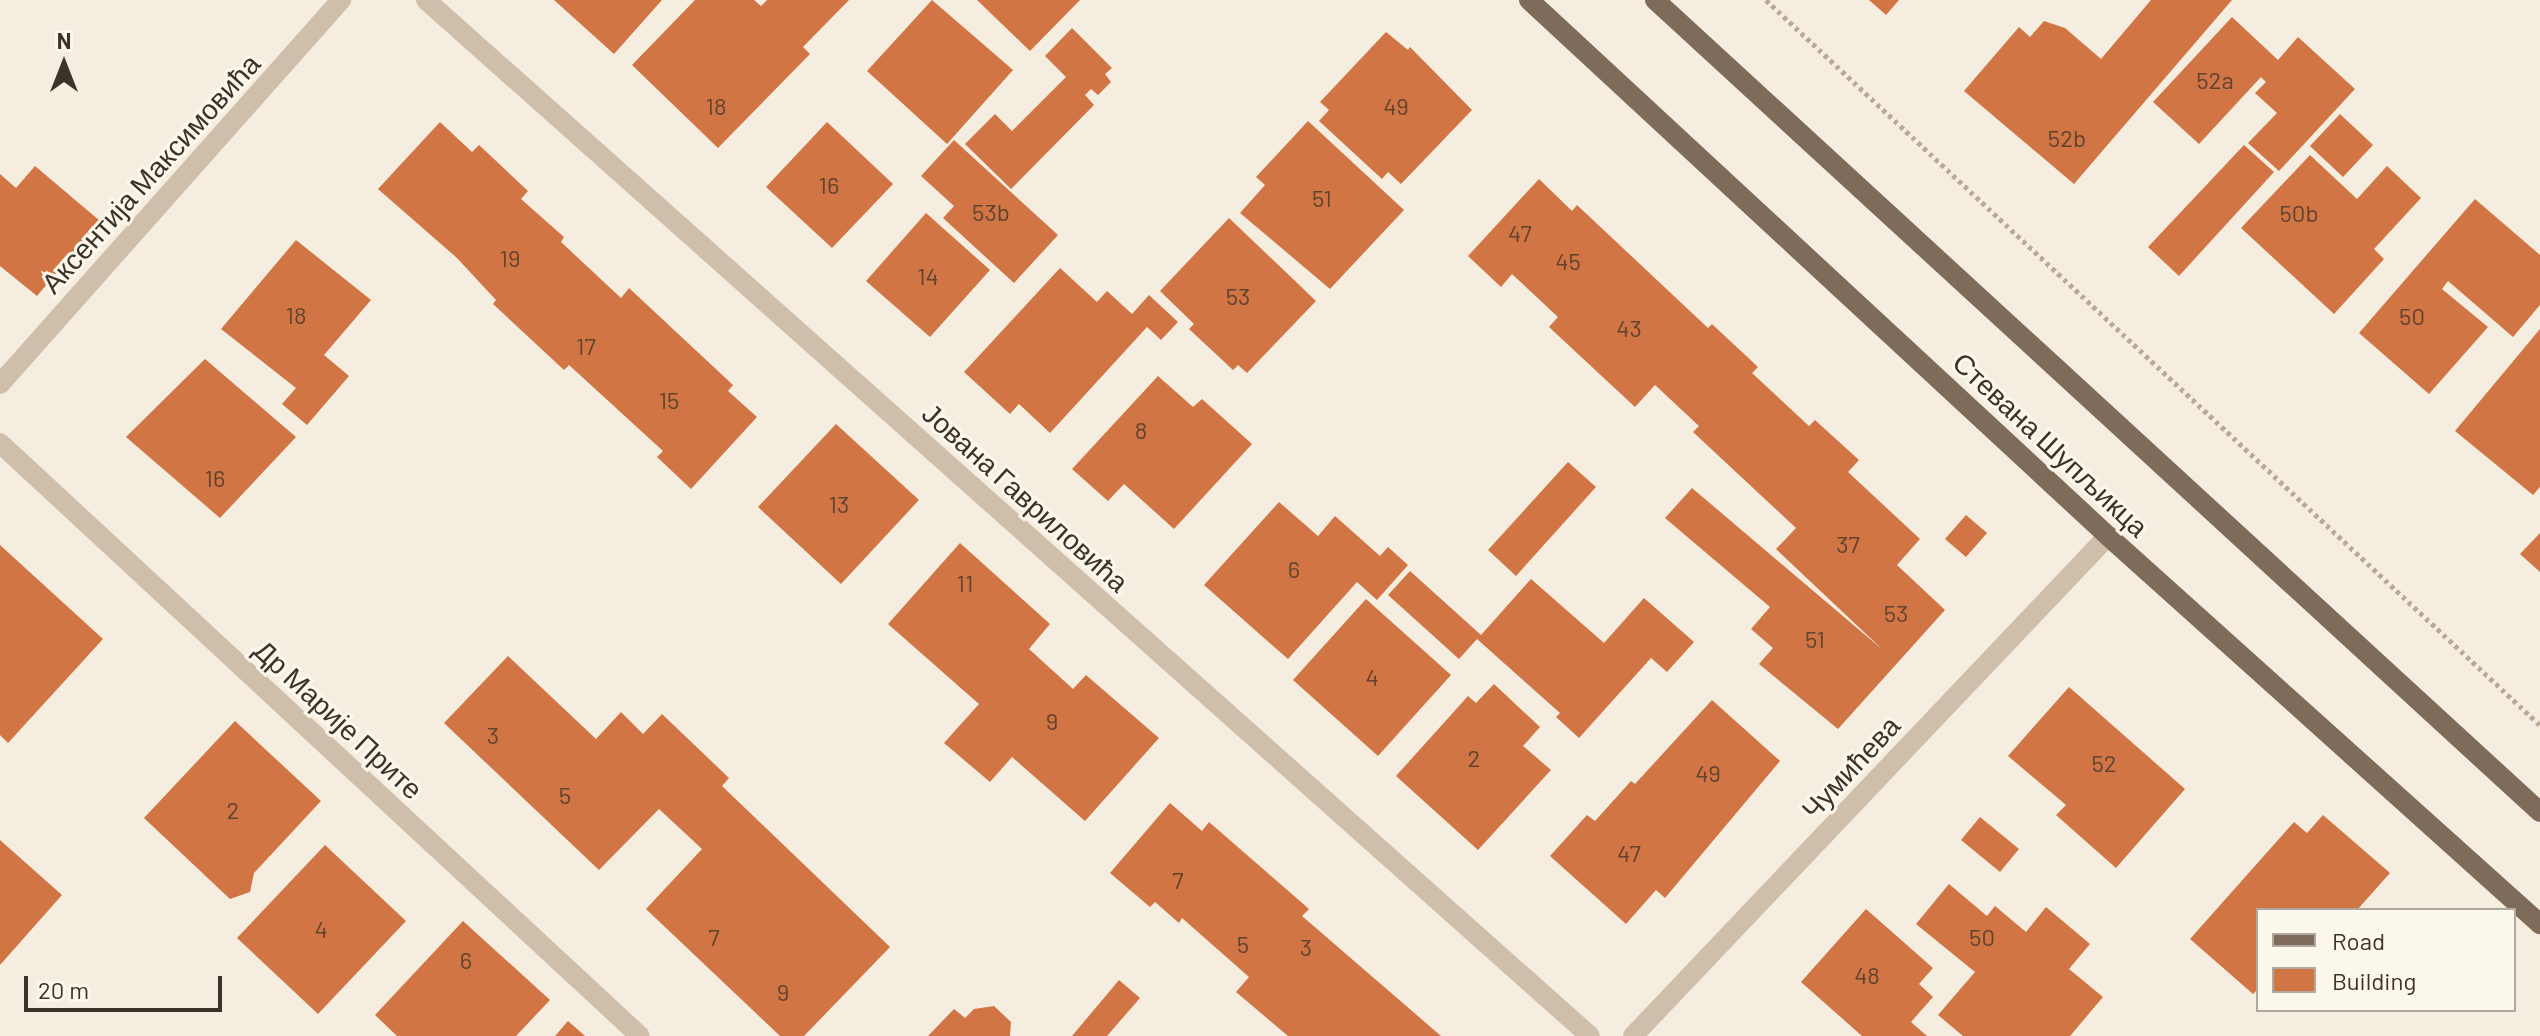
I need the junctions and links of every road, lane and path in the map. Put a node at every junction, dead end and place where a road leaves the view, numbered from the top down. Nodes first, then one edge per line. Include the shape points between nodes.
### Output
1 (341, 0) edge
2 (426, 0) edge
3 (1529, 0) edge
4 (1655, 0) edge
5 (1766, 0) edge
6 (0, 384) edge
7 (0, 443) edge
8 (2108, 536) junction
9 (2540, 725) edge
10 (2540, 812) edge
11 (2540, 924) edge
12 (640, 1036) edge
13 (1590, 1036) edge
14 (1633, 1036) edge

1 - 6 street, Аксентија Максимовића
2 - 13 street, Јована Гавриловића
3 - 8 main road, Стевана Шупљикца
4 - 10 main road, Стевана Шупљикца
5 - 9 path
7 - 12 street, Др Марије Прите
8 - 11 main road, Стевана Шупљикца
8 - 14 street, Чумићева

